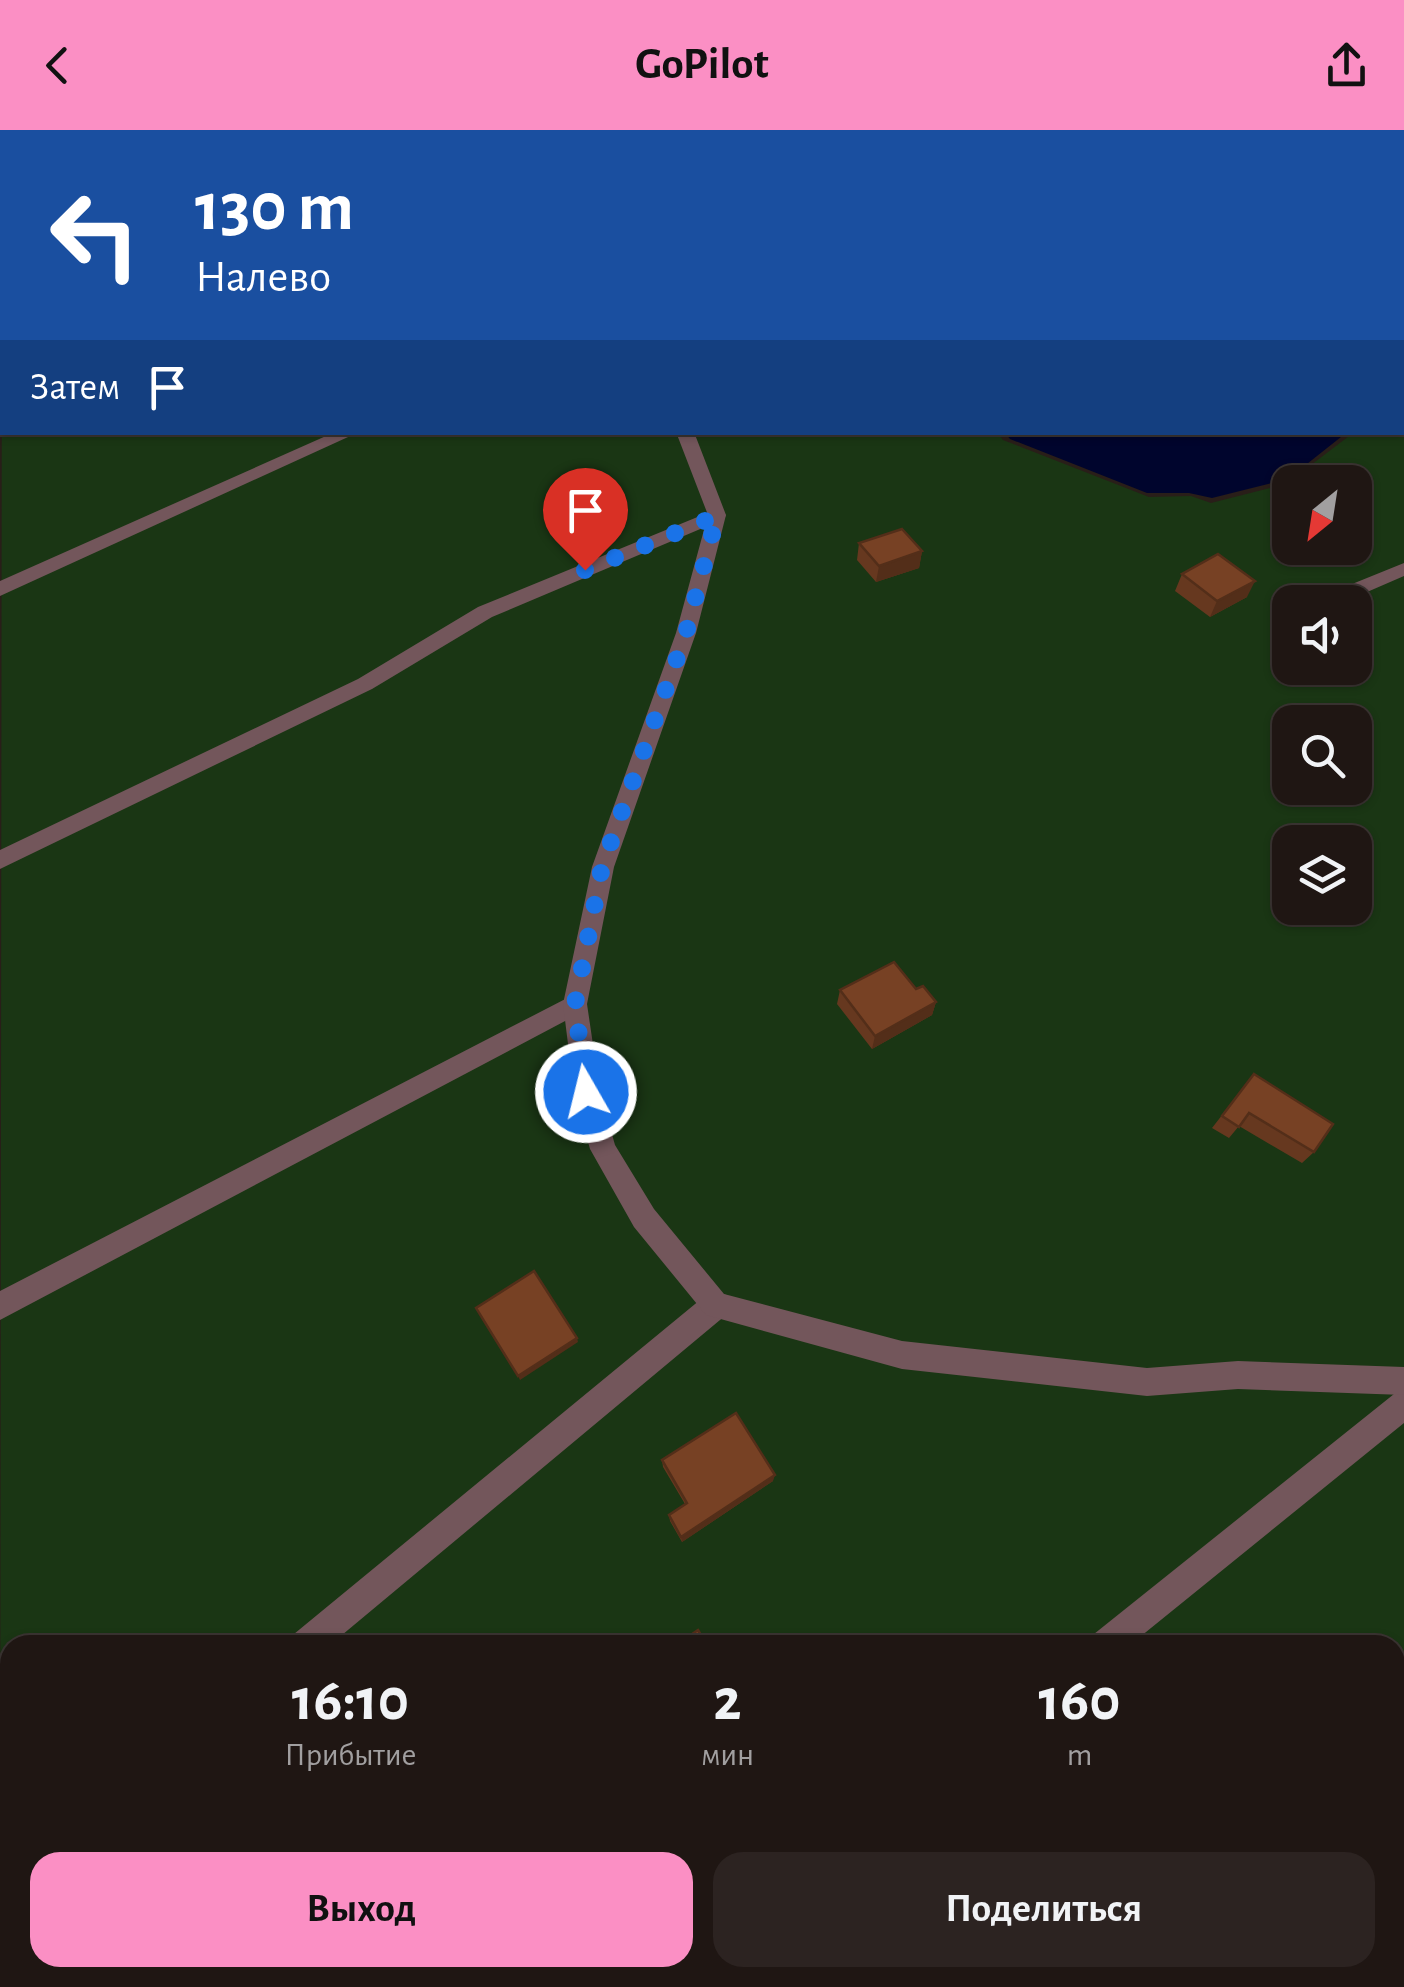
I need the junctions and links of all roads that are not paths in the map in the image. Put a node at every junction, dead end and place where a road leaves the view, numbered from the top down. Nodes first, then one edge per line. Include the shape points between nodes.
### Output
1 (343, 435) edge
2 (686, 435) edge
3 (717, 516) junction
4 (1404, 570) edge
5 (1368, 585) edge
6 (0, 589) edge
7 (0, 860) edge
8 (575, 1004) junction
9 (716, 1305) junction
10 (0, 1306) edge
11 (1404, 1381) edge
12 (1404, 1404) edge
13 (317, 1635) edge
14 (1118, 1635) edge

1 - 6 street
2 - 3 street
3 - 7 street via 486,612 365,684
3 - 8 street via 681,650 602,867
4 - 5 street
8 - 9 street via 586,1092 603,1149 644,1218
8 - 10 street
9 - 11 street via 902,1355 1147,1382 1238,1375
9 - 13 street
12 - 14 street

